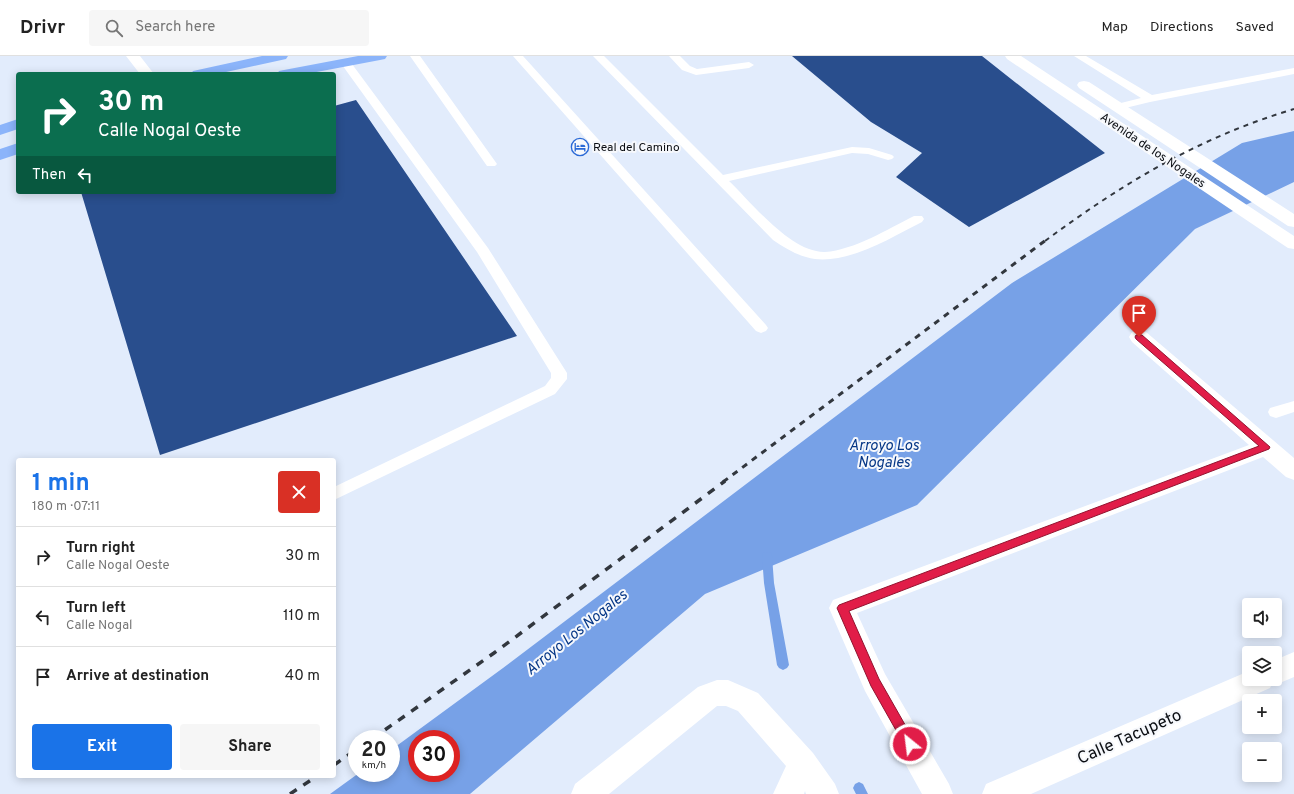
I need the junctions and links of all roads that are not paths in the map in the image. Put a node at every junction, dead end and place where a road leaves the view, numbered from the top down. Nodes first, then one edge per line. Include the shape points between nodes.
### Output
1 (133, 56) edge
2 (280, 56) edge
3 (380, 56) edge
4 (415, 56) edge
5 (518, 56) edge
6 (598, 56) edge
7 (674, 56) edge
8 (1012, 56) edge
9 (1079, 56) edge
10 (345, 62) junction
11 (750, 65) dead end
12 (1294, 71) edge
13 (145, 72) edge
14 (207, 72) edge
15 (294, 72) edge
16 (1071, 77) dead end
17 (1150, 99) junction
18 (1117, 107) junction
19 (16, 125) edge
20 (0, 130) edge
21 (16, 149) edge
22 (0, 155) edge
23 (888, 157) dead end
24 (491, 164) dead end
25 (720, 179) junction
26 (918, 219) dead end
27 (1294, 222) edge
28 (1294, 244) edge
29 (761, 328) dead end
30 (1139, 337) dead end
31 (1294, 406) edge
32 (1276, 412) dead end
33 (1266, 447) junction
34 (1294, 471) edge
35 (336, 493) edge
36 (1294, 664) edge
37 (1282, 669) edge
38 (1244, 686) edge
39 (802, 763) junction
40 (586, 794) edge
41 (788, 794) edge
42 (824, 794) edge
43 (938, 794) edge
44 (997, 794) edge

1 - 13 street
2 - 14 highway
3 - 10 highway
4 - 24 lane
5 - 29 lane
6 - 25 lane
7 - 11 lane via 686,68 696,72
8 - 28 street, Avenida de los Nogales
9 - 17 lane
10 - 15 highway
10 - 35 lane via 483,251 559,373 559,379 550,390
12 - 17 lane
16 - 18 street, Avenida de los Nogales
17 - 18 lane
18 - 27 street, Avenida de los Nogales
19 - 20 highway
21 - 22 highway
23 - 25 lane via 869,151 852,150
25 - 26 lane via 778,237 790,246 815,255 839,254
30 - 33 street
31 - 32 lane
33 - 34 street
33 - 43 street via 842,608 875,682
36 - 37 street
38 - 44 street, Calle Tacupeto
39 - 40 street via 748,702 728,693 717,693 708,696
39 - 41 street
39 - 42 street

